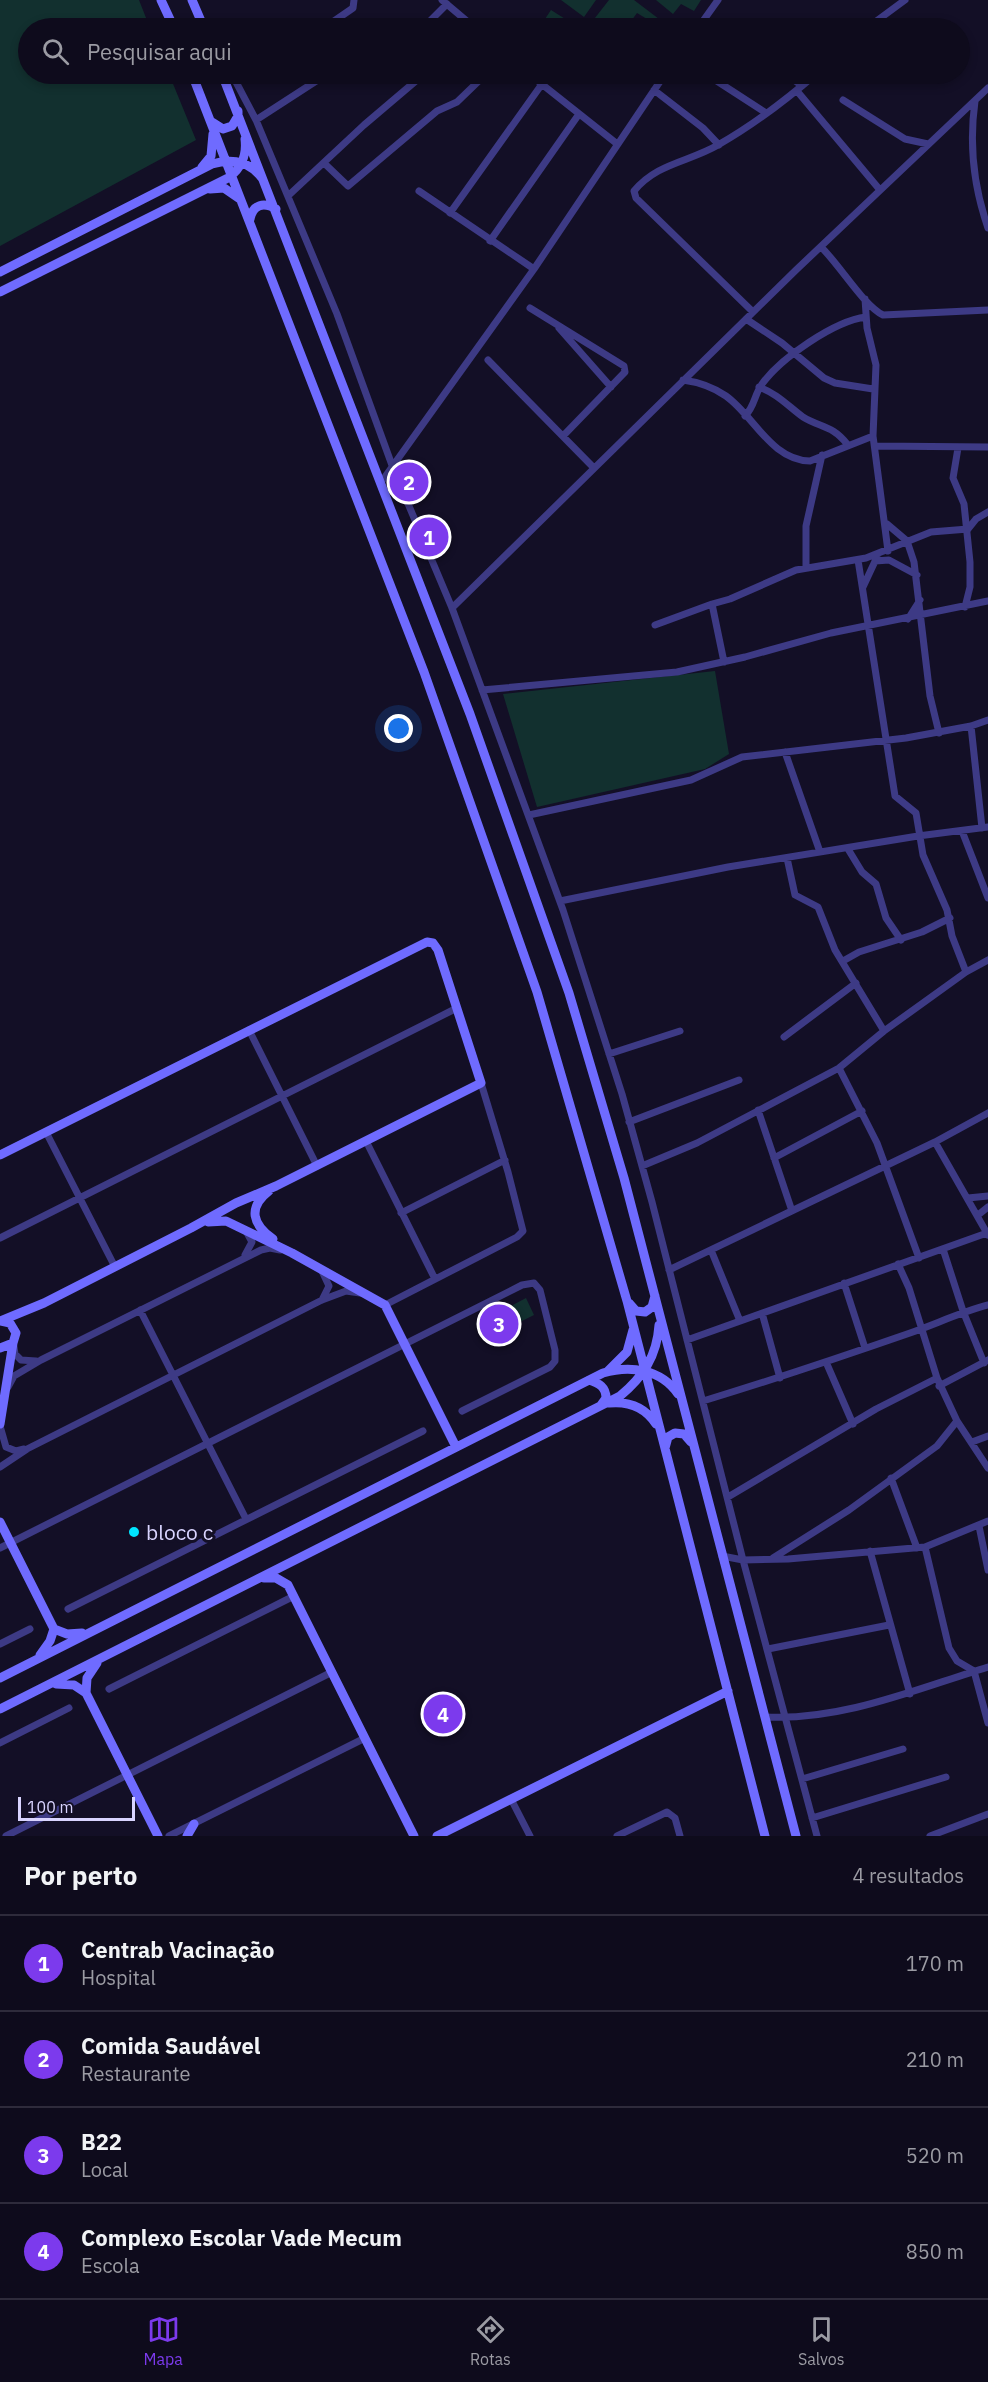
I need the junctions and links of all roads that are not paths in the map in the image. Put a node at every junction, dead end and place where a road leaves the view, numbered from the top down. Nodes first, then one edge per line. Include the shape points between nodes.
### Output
1 (161, 0) edge
2 (192, 0) edge
3 (354, 0) edge
4 (718, 0) edge
5 (891, 0) edge
6 (905, 0) edge
7 (444, 2) edge
8 (897, 7) junction
9 (169, 18) edge
10 (200, 18) edge
11 (338, 18) edge
12 (431, 18) edge
13 (463, 18) edge
14 (706, 18) edge
15 (881, 18) edge
16 (196, 84) edge
17 (229, 84) edge
18 (237, 84) edge
19 (312, 84) edge
20 (412, 84) edge
21 (476, 84) edge
22 (542, 84) joint
23 (658, 84) edge
24 (721, 84) edge
25 (795, 84) edge
26 (804, 84) edge
27 (799, 88) junction
28 (988, 88) edge
29 (654, 90) junction
30 (843, 100) dead end
31 (975, 101) junction
32 (238, 111) junction
33 (766, 113) junction
34 (579, 114) junction
35 (956, 118) junction
36 (256, 120) junction
37 (212, 122) junction
38 (243, 123) junction
39 (972, 123) junction
40 (616, 143) junction
41 (928, 144) junction
42 (719, 145) junction
43 (227, 161) junction
44 (241, 163) junction
45 (324, 163) junction
46 (191, 175) junction
47 (232, 175) junction
48 (267, 185) junction
49 (880, 190) junction
50 (419, 191) dead end
51 (199, 192) junction
52 (289, 195) junction
53 (245, 208) junction
54 (276, 208) junction
55 (450, 213) junction
56 (250, 219) junction
57 (988, 228) edge
58 (490, 241) junction
59 (821, 247) junction
60 (534, 268) junction
61 (0, 272) edge
62 (0, 292) edge
63 (865, 299) junction
64 (530, 308) dead end
65 (988, 310) edge
66 (753, 312) junction
67 (866, 317) junction
68 (746, 319) junction
69 (553, 322) junction
70 (795, 353) junction
71 (488, 360) dead end
72 (682, 380) junction
73 (611, 387) junction
74 (759, 387) junction
75 (873, 388) junction
76 (745, 416) junction
77 (563, 436) junction
78 (873, 436) junction
79 (847, 444) junction
80 (875, 446) junction
81 (988, 447) edge
82 (958, 448) junction
83 (822, 455) junction
84 (593, 467) junction
85 (393, 468) junction
86 (382, 481) junction
87 (988, 512) edge
88 (887, 524) junction
89 (968, 529) junction
90 (908, 541) junction
91 (888, 551) junction
92 (876, 558) junction
93 (858, 560) junction
94 (806, 568) junction
95 (916, 575) junction
96 (863, 587) junction
97 (920, 600) junction
98 (987, 601) edge
99 (712, 604) junction
100 (965, 607) junction
101 (452, 608) junction
102 (988, 610) edge
103 (922, 616) junction
104 (908, 619) junction
105 (655, 625) dead end
106 (868, 628) junction
107 (724, 662) junction
108 (482, 690) junction
109 (988, 720) edge
110 (971, 726) junction
111 (939, 733) junction
112 (885, 740) junction
113 (785, 752) junction
114 (529, 815) junction
115 (985, 827) edge
116 (962, 831) junction
117 (918, 836) junction
118 (848, 849) junction
119 (820, 852) junction
120 (786, 858) junction
121 (988, 898) edge
122 (560, 901) junction
123 (950, 918) junction
124 (901, 940) junction
125 (843, 961) junction
126 (988, 961) edge
127 (966, 972) junction
128 (856, 983) junction
129 (457, 1008) junction
130 (249, 1030) junction
131 (680, 1031) dead end
132 (884, 1031) junction
133 (784, 1037) dead end
134 (609, 1054) junction
135 (840, 1068) junction
136 (739, 1080) dead end
137 (481, 1083) junction
138 (282, 1096) junction
139 (758, 1110) junction
140 (862, 1111) junction
141 (988, 1113) edge
142 (629, 1122) junction
143 (46, 1132) junction
144 (366, 1141) junction
145 (935, 1142) junction
146 (0, 1155) edge
147 (774, 1158) junction
148 (505, 1160) junction
149 (317, 1166) junction
150 (642, 1166) junction
151 (885, 1166) junction
152 (276, 1186) junction
153 (988, 1197) edge
154 (80, 1198) junction
155 (968, 1198) junction
156 (236, 1203) junction
157 (988, 1207) edge
158 (256, 1210) junction
159 (792, 1211) junction
160 (401, 1213) junction
161 (978, 1215) junction
162 (255, 1221) junction
163 (232, 1224) junction
164 (192, 1228) junction
165 (242, 1229) junction
166 (988, 1234) edge
167 (0, 1238) edge
168 (943, 1249) junction
169 (711, 1250) junction
170 (292, 1253) junction
171 (920, 1258) junction
172 (239, 1260) junction
173 (898, 1264) junction
174 (115, 1267) junction
175 (321, 1269) junction
176 (669, 1270) junction
177 (435, 1279) junction
178 (843, 1283) junction
179 (655, 1293) junction
180 (366, 1294) junction
181 (322, 1300) junction
182 (627, 1301) junction
183 (44, 1303) junction
184 (385, 1305) junction
185 (988, 1305) edge
186 (140, 1310) junction
187 (963, 1311) junction
188 (762, 1313) junction
189 (632, 1319) junction
190 (0, 1321) edge
191 (740, 1321) junction
192 (921, 1329) junction
193 (16, 1333) junction
194 (687, 1340) junction
195 (13, 1343) junction
196 (404, 1344) junction
197 (865, 1348) junction
198 (0, 1349) edge
199 (41, 1360) junction
200 (986, 1361) edge
201 (826, 1362) junction
202 (645, 1370) junction
203 (603, 1373) junction
204 (173, 1375) junction
205 (780, 1378) junction
206 (937, 1378) junction
207 (589, 1380) junction
208 (939, 1386) junction
209 (2, 1400) edge
210 (681, 1400) junction
211 (703, 1401) junction
212 (601, 1405) junction
213 (462, 1411) dead end
214 (957, 1421) junction
215 (853, 1424) junction
216 (0, 1425) edge
217 (660, 1429) junction
218 (423, 1431) dead end
219 (988, 1436) edge
220 (972, 1442) junction
221 (207, 1443) junction
222 (692, 1444) junction
223 (456, 1447) junction
224 (27, 1449) junction
225 (665, 1451) junction
226 (0, 1467) edge
227 (988, 1468) edge
228 (891, 1478) junction
229 (728, 1497) junction
230 (246, 1519) junction
231 (988, 1521) edge
232 (0, 1522) edge
233 (979, 1526) junction
234 (10, 1542) junction
235 (0, 1548) edge
236 (921, 1548) junction
237 (870, 1551) junction
238 (722, 1556) junction
239 (771, 1559) junction
240 (743, 1560) junction
241 (297, 1561) junction
242 (988, 1569) edge
243 (262, 1578) junction
244 (288, 1585) junction
245 (294, 1596) junction
246 (68, 1609) dead end
247 (889, 1626) junction
248 (30, 1629) dead end
249 (54, 1629) junction
250 (90, 1632) junction
251 (0, 1644) edge
252 (768, 1649) junction
253 (103, 1657) junction
254 (36, 1660) junction
255 (957, 1661) junction
256 (988, 1667) edge
257 (974, 1671) junction
258 (332, 1672) junction
259 (0, 1678) edge
260 (953, 1678) junction
261 (48, 1685) junction
262 (109, 1689) dead end
263 (728, 1691) junction
264 (87, 1693) junction
265 (910, 1694) junction
266 (69, 1708) dead end
267 (0, 1709) edge
268 (765, 1718) junction
269 (785, 1718) junction
270 (988, 1723) edge
271 (365, 1738) junction
272 (0, 1743) edge
273 (903, 1749) dead end
274 (127, 1775) junction
275 (946, 1777) dead end
276 (802, 1779) junction
277 (511, 1799) junction
278 (988, 1814) edge
279 (812, 1818) junction
280 (194, 1824) junction
281 (6, 1836) edge
282 (158, 1836) edge
283 (169, 1836) edge
284 (187, 1836) edge
285 (414, 1836) edge
286 (437, 1836) edge
287 (530, 1836) edge
288 (617, 1836) edge
289 (680, 1836) edge
290 (765, 1836) edge
291 (796, 1836) edge
292 (817, 1836) edge
293 (930, 1836) edge

1 - 9 street
2 - 10 street
3 - 11 street via 353,8
4 - 14 street
5 - 8 street
6 - 8 street
7 - 12 street
7 - 13 street
8 - 15 street
16 - 37 street
17 - 32 street
18 - 36 street
19 - 36 street
20 - 45 street
21 - 45 street via 457,102 437,111 348,186
22 - 34 street
22 - 55 street
23 - 29 street
24 - 33 street
25 - 27 street
26 - 27 street
27 - 33 street
27 - 49 street
28 - 31 street
29 - 40 street
29 - 42 street via 704,128
30 - 41 street via 905,139
31 - 35 street
31 - 39 street
32 - 37 street via 232,126 223,129
32 - 38 street
33 - 42 street
34 - 40 street
34 - 58 street
35 - 39 street
35 - 41 street
36 - 52 street
37 - 43 street
37 - 46 street via 211,156
38 - 44 street via 246,149
38 - 48 street
39 - 57 street via 978,193
40 - 60 street
41 - 49 street
42 - 66 street via 650,174 633,194
43 - 44 street
43 - 46 street
43 - 47 street
44 - 47 street
44 - 48 street via 256,171
45 - 52 street
46 - 61 street
47 - 51 street
47 - 53 street
48 - 54 street
49 - 59 street
50 - 55 street
51 - 53 street via 224,188 236,195
51 - 62 street
52 - 85 street
53 - 56 street
54 - 56 street via 259,206
54 - 86 street
55 - 58 street
56 - 182 street via 424,672 510,909 563,1075
58 - 60 street
59 - 63 street
59 - 66 street
60 - 85 street
63 - 65 street via 883,315
63 - 67 street
64 - 69 street
66 - 68 street
67 - 70 street via 844,322
67 - 75 street via 876,365
68 - 70 street
68 - 72 street
69 - 73 street
69 - 73 street via 624,366 625,372
70 - 74 street
70 - 75 street via 835,383
71 - 77 street
72 - 76 street via 698,382 721,393
72 - 84 street
73 - 77 street
74 - 76 street via 753,408
74 - 79 street via 786,401 805,418 836,431
75 - 78 street
76 - 83 street via 790,456 810,461
77 - 84 street
78 - 79 street
78 - 80 street
79 - 83 street
80 - 82 street
80 - 88 street
81 - 82 street
82 - 89 street via 953,478 963,498
83 - 94 street via 806,526
84 - 101 street
85 - 86 street
85 - 101 street
86 - 179 street via 541,907 596,1078
87 - 89 street
88 - 90 street
88 - 91 street
89 - 90 street via 931,532
89 - 100 street via 970,587
90 - 91 street
90 - 95 street
91 - 92 street
92 - 93 street
92 - 95 street via 889,560
92 - 96 street
93 - 94 street
93 - 96 street
94 - 99 street
95 - 97 street
96 - 106 street
97 - 103 street
97 - 104 street
98 - 100 street
98 - 102 street
99 - 105 street
99 - 107 street
100 - 103 street
101 - 108 street
103 - 104 street
103 - 111 street via 930,696
104 - 106 street
106 - 107 street via 831,633
106 - 112 street
107 - 108 street via 677,672
108 - 114 street
109 - 110 street
110 - 111 street
110 - 115 street
111 - 112 street
112 - 113 street
112 - 117 street via 895,796 916,813
113 - 114 street via 729,761 691,780
113 - 119 street
114 - 122 street
115 - 116 street
116 - 117 street
116 - 121 street
117 - 118 street
117 - 123 street
118 - 119 street
118 - 124 street via 862,872 876,884 886,918
119 - 120 street
120 - 122 street
120 - 125 street via 795,895 818,907 831,943
122 - 134 street
123 - 124 street
123 - 127 street via 952,936
124 - 125 street via 867,949
125 - 128 street
126 - 127 street
127 - 132 street
128 - 132 street
128 - 133 street
129 - 130 street via 438,950 427,942
129 - 137 street
129 - 138 street
130 - 138 street
130 - 143 street
131 - 134 street
132 - 135 street
134 - 142 street
135 - 139 street
135 - 140 street
136 - 142 street
137 - 144 street
137 - 148 street
138 - 149 street
138 - 154 street
139 - 147 street
139 - 150 street via 697,1143
140 - 147 street
140 - 151 street
141 - 145 street
142 - 150 street
143 - 146 street
143 - 154 street
144 - 149 street
144 - 160 street
145 - 151 street
145 - 155 street
147 - 159 street
148 - 160 street
148 - 177 street via 523,1227 521,1234
149 - 152 street
150 - 176 street
151 - 159 street
151 - 171 street
152 - 156 street
152 - 158 street via 260,1200
153 - 155 street
154 - 167 street
154 - 174 street
155 - 161 street
156 - 158 street via 251,1203
156 - 163 street via 229,1212
156 - 164 street
157 - 161 street
158 - 162 street
159 - 169 street
160 - 177 street
161 - 166 street
162 - 165 street
162 - 170 street
163 - 164 street via 220,1219
163 - 165 street
164 - 174 street
165 - 170 street
165 - 172 street via 251,1238 252,1246
166 - 168 street
168 - 171 street
168 - 187 street
169 - 176 street
169 - 191 street
170 - 172 street via 266,1248
170 - 175 street
171 - 173 street
172 - 186 street
173 - 178 street
173 - 192 street
174 - 183 street
175 - 180 street
175 - 181 street via 329,1286
176 - 194 street
177 - 184 street
178 - 188 street
178 - 197 street
179 - 182 street via 654,1303 645,1312 636,1311
179 - 202 street via 659,1336
179 - 210 street
180 - 181 street via 346,1291
180 - 184 street
181 - 204 street
182 - 189 street
183 - 190 street
183 - 193 street via 21,1317
184 - 196 street
185 - 187 street
186 - 199 street
186 - 204 street
187 - 192 street
187 - 200 street
188 - 191 street
188 - 205 street
189 - 202 street
189 - 203 street via 627,1352
190 - 193 street via 10,1323
191 - 194 street
192 - 197 street
192 - 206 street
193 - 195 street
194 - 211 street
195 - 198 street
195 - 199 street via 21,1360
195 - 209 street
196 - 213 street via 526,1283 538,1287 556,1355 553,1363
196 - 221 street
196 - 223 street
197 - 201 street
198 - 209 street via 5,1361
199 - 209 street via 14,1377
200 - 208 street
201 - 205 street
201 - 215 street
202 - 203 street
202 - 210 street via 666,1381
202 - 212 street via 632,1387
202 - 217 street
203 - 207 street
204 - 221 street
204 - 224 street
205 - 211 street
206 - 208 street
206 - 215 street
207 - 212 street via 605,1389 606,1398
207 - 223 street
208 - 214 street
209 - 216 street
210 - 222 street
211 - 229 street
212 - 217 street via 632,1404 645,1411
212 - 241 street
214 - 220 street
214 - 228 street via 937,1446
215 - 229 street
216 - 224 street via 6,1447 16,1451
217 - 225 street
218 - 230 street
219 - 220 street
220 - 227 street
221 - 230 street
221 - 234 street
222 - 225 street via 684,1434 675,1433 666,1441
222 - 238 street
223 - 250 street
224 - 226 street
225 - 263 street
228 - 236 street
228 - 239 street via 849,1510
229 - 240 street
230 - 246 street
231 - 233 street
232 - 234 street
233 - 236 street
233 - 242 street
234 - 235 street
234 - 249 street
236 - 237 street
236 - 255 street via 944,1631
237 - 239 street
237 - 247 street
238 - 240 street
238 - 268 street
239 - 240 street
240 - 252 street
241 - 243 street
241 - 244 street
243 - 244 street via 276,1578
243 - 253 street
244 - 245 street
245 - 258 street
245 - 262 street
247 - 252 street
247 - 265 street
248 - 251 street
249 - 250 street via 73,1635
249 - 254 street via 46,1649
250 - 254 street
252 - 269 street
253 - 261 street
253 - 264 street via 90,1671
254 - 259 street
255 - 257 street
255 - 260 street
256 - 257 street
257 - 260 street
257 - 270 street
258 - 271 street
258 - 274 street
260 - 265 street
261 - 264 street via 74,1685
261 - 267 street
263 - 277 street
263 - 290 street
264 - 274 street
265 - 269 street
266 - 272 street
268 - 269 street
268 - 291 street
269 - 276 street
271 - 280 street
271 - 285 street
273 - 276 street
274 - 281 street
274 - 282 street
275 - 279 street
276 - 279 street
277 - 286 street
277 - 287 street
278 - 293 street
279 - 292 street
280 - 283 street
280 - 284 street
288 - 289 street via 667,1812 675,1818

